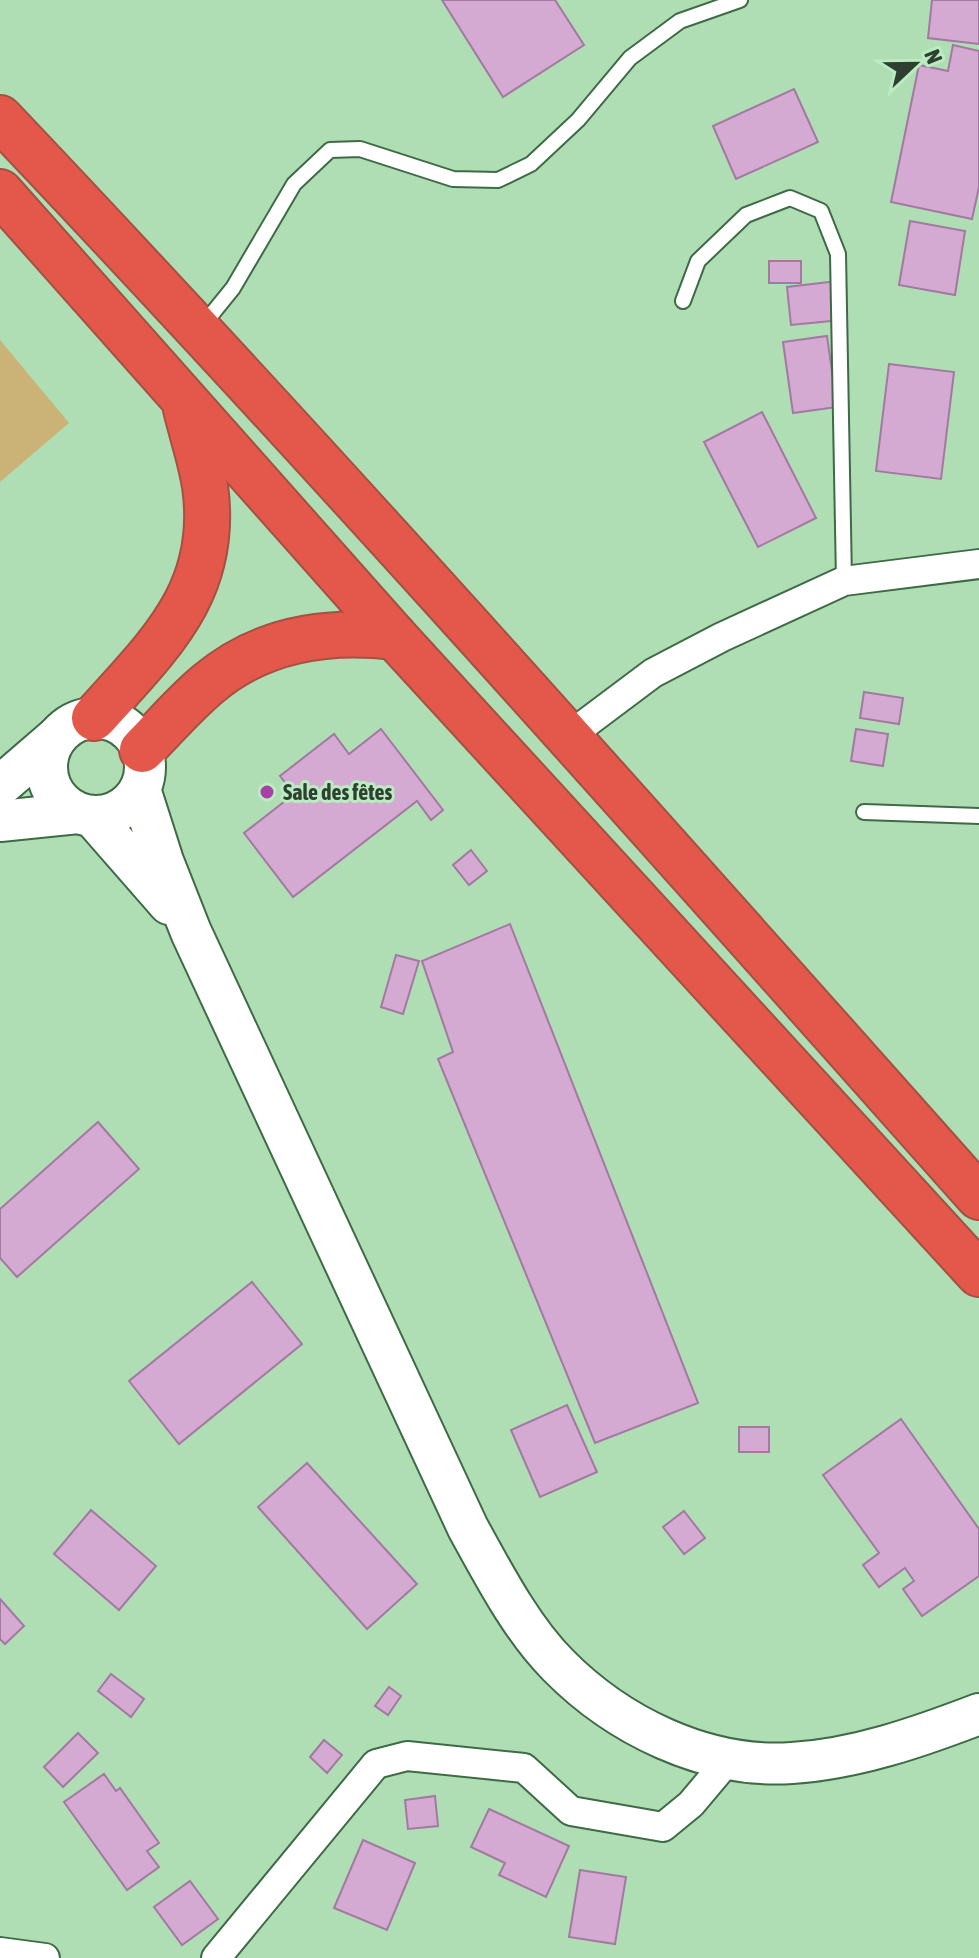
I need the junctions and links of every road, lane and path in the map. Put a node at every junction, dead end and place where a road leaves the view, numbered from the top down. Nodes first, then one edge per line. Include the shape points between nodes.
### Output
1 (740, 0) edge
2 (0, 118) edge
3 (0, 192) edge
4 (683, 301) dead end
5 (200, 329) junction
6 (184, 402) junction
7 (979, 564) edge
8 (844, 581) junction
9 (395, 637) junction
10 (161, 642) junction
11 (207, 685) junction
12 (76, 728) junction
13 (569, 736) junction
14 (141, 770) junction
15 (0, 786) edge
16 (864, 812) dead end
17 (85, 815) junction
18 (979, 816) edge
19 (0, 821) edge
20 (191, 932) junction
21 (979, 1197) edge
22 (979, 1274) edge
23 (979, 1714) edge
24 (728, 1760) junction
25 (0, 1952) edge
26 (45, 1958) edge
27 (216, 1958) edge

1 - 5 lane via 680,21 630,58 578,120 531,164 498,180 453,179 360,149 330,150 294,184 233,288
2 - 5 highway
3 - 6 highway
4 - 8 lane via 698,261 746,215 790,198 821,211 838,254
5 - 13 highway
6 - 9 highway
6 - 10 highway via 205,486 207,529 201,570 183,613
7 - 8 street
8 - 13 street via 653,673
9 - 11 highway via 340,633 296,639 234,665
9 - 22 highway
10 - 11 highway
10 - 12 highway
11 - 14 highway
12 - 14 main road via 109,720 123,726 135,737
12 - 15 main road
12 - 17 main road via 50,751 47,765 55,794
13 - 21 highway
14 - 17 main road via 132,801 121,810
14 - 20 main road via 163,861
16 - 18 lane
17 - 19 main road
17 - 20 main road
20 - 24 main road via 468,1528 508,1599 556,1664 612,1712 674,1743
23 - 24 main road via 869,1751 791,1764
24 - 27 street via 691,1804 663,1827 571,1811 524,1768 407,1756 376,1764
25 - 26 street

